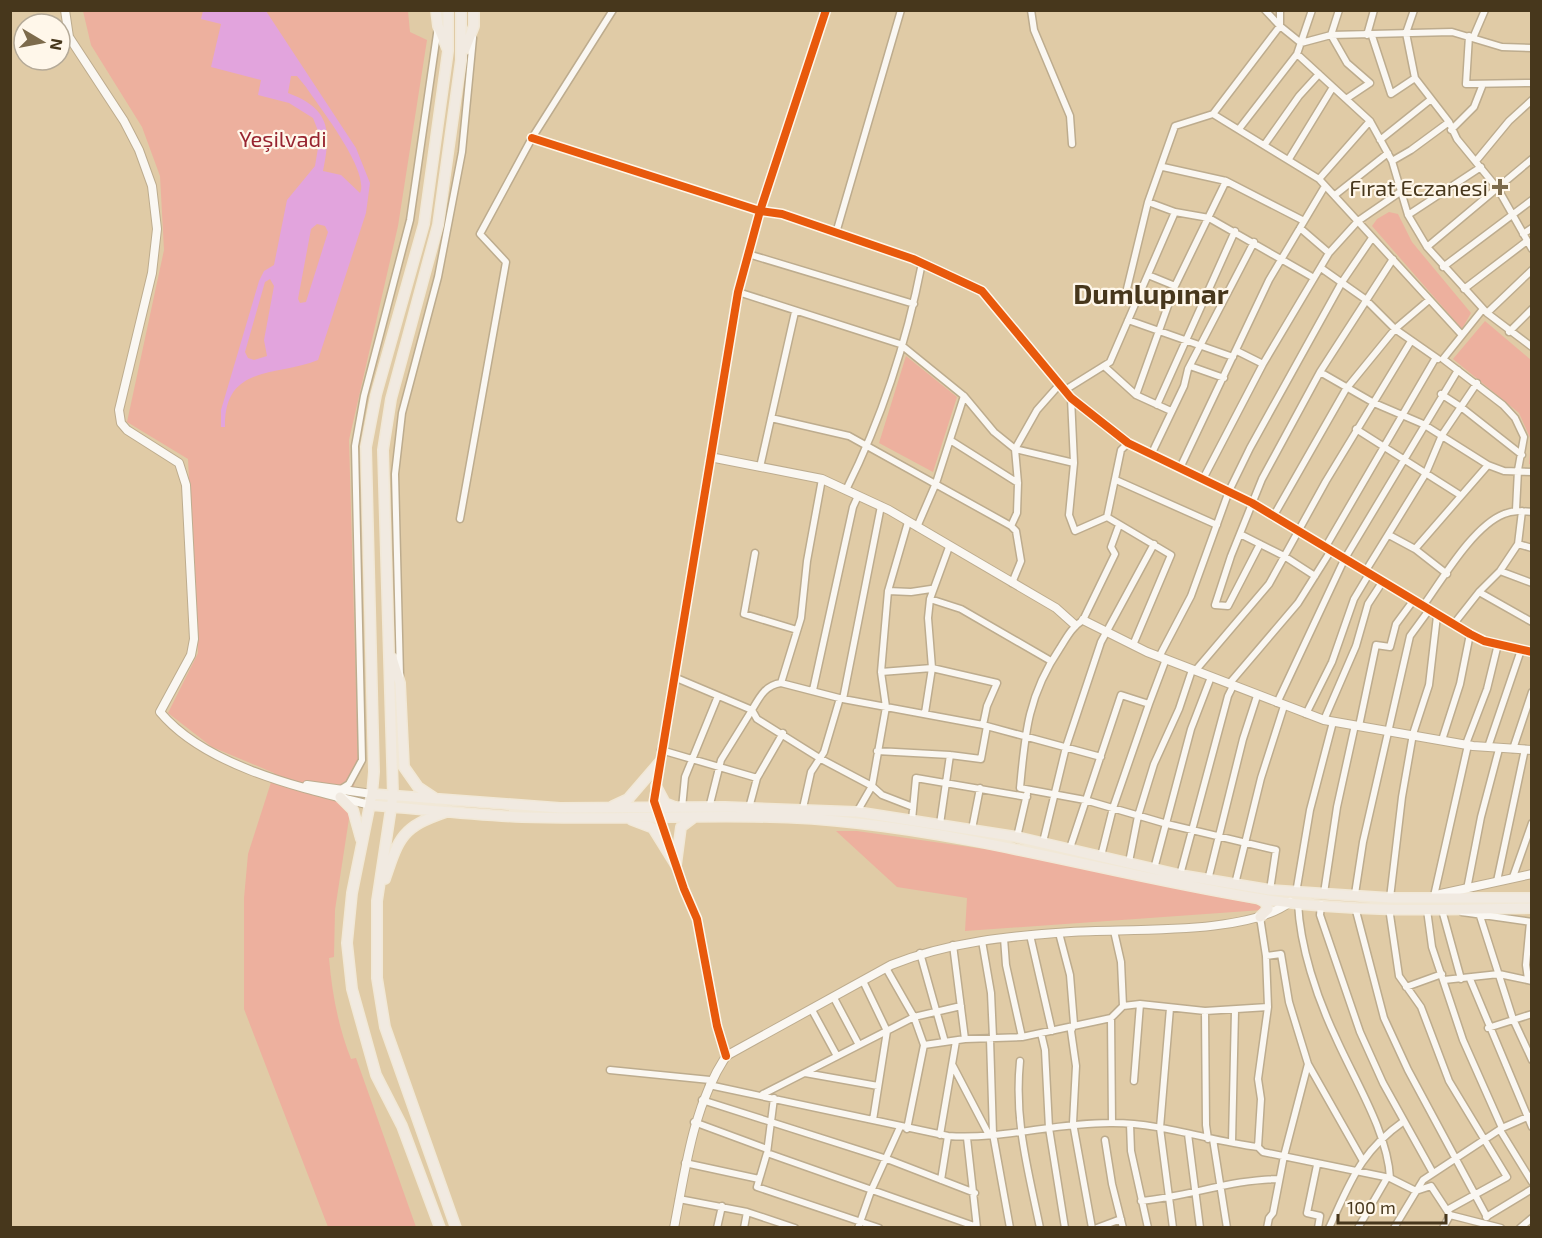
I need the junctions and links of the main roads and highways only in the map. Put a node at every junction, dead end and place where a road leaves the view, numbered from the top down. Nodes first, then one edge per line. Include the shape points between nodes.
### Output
1 (436, 10) edge
2 (448, 10) edge
3 (461, 10) edge
4 (474, 10) edge
5 (448, 51) junction
6 (461, 60) junction
7 (389, 649) junction
8 (659, 763) road end
9 (656, 786) road end
10 (340, 793) road end
11 (372, 794) junction
12 (393, 795) junction
13 (438, 800) junction
14 (370, 805) junction
15 (392, 807) junction
16 (606, 808) junction
17 (679, 808) junction
18 (450, 811) junction
19 (658, 813) junction
20 (626, 817) junction
21 (696, 817) junction
22 (362, 845) junction
23 (1532, 898) edge
24 (1258, 899) junction
25 (1295, 899) junction
26 (377, 901) junction
27 (1389, 902) junction
28 (1532, 908) edge
29 (1260, 917) road end
30 (440, 1227) edge
31 (456, 1227) edge

1 - 5 main road
2 - 5 main road
3 - 6 main road
4 - 6 main road via 474,26
5 - 11 main road via 424,224 375,395 366,447
6 - 7 main road via 438,225 391,399 383,450
7 - 12 main road
7 - 13 main road via 400,683 404,767 418,787
8 - 16 main road via 628,799
9 - 17 main road via 664,803
10 - 22 main road via 353,810
11 - 12 main road
11 - 14 main road
12 - 13 main road
12 - 15 main road
13 - 16 main road
14 - 15 main road
14 - 22 main road
15 - 18 main road
15 - 26 main road
16 - 19 main road
17 - 19 main road
17 - 25 main road via 803,808 940,824 1044,842 1180,875 1270,890
18 - 20 main road via 522,817
18 - 26 main road via 422,820 402,835
19 - 20 main road
19 - 21 main road
20 - 21 main road via 653,828 676,865 681,827
21 - 24 main road via 802,818 932,832
22 - 30 main road via 347,943 352,989 376,1075 402,1126
23 - 27 main road via 1434,896
24 - 25 main road
24 - 29 main road via 1268,909
25 - 27 main road via 1355,907
25 - 27 main road via 1324,893 1355,894
26 - 31 main road via 377,978 385,1027
27 - 28 main road via 1428,910

